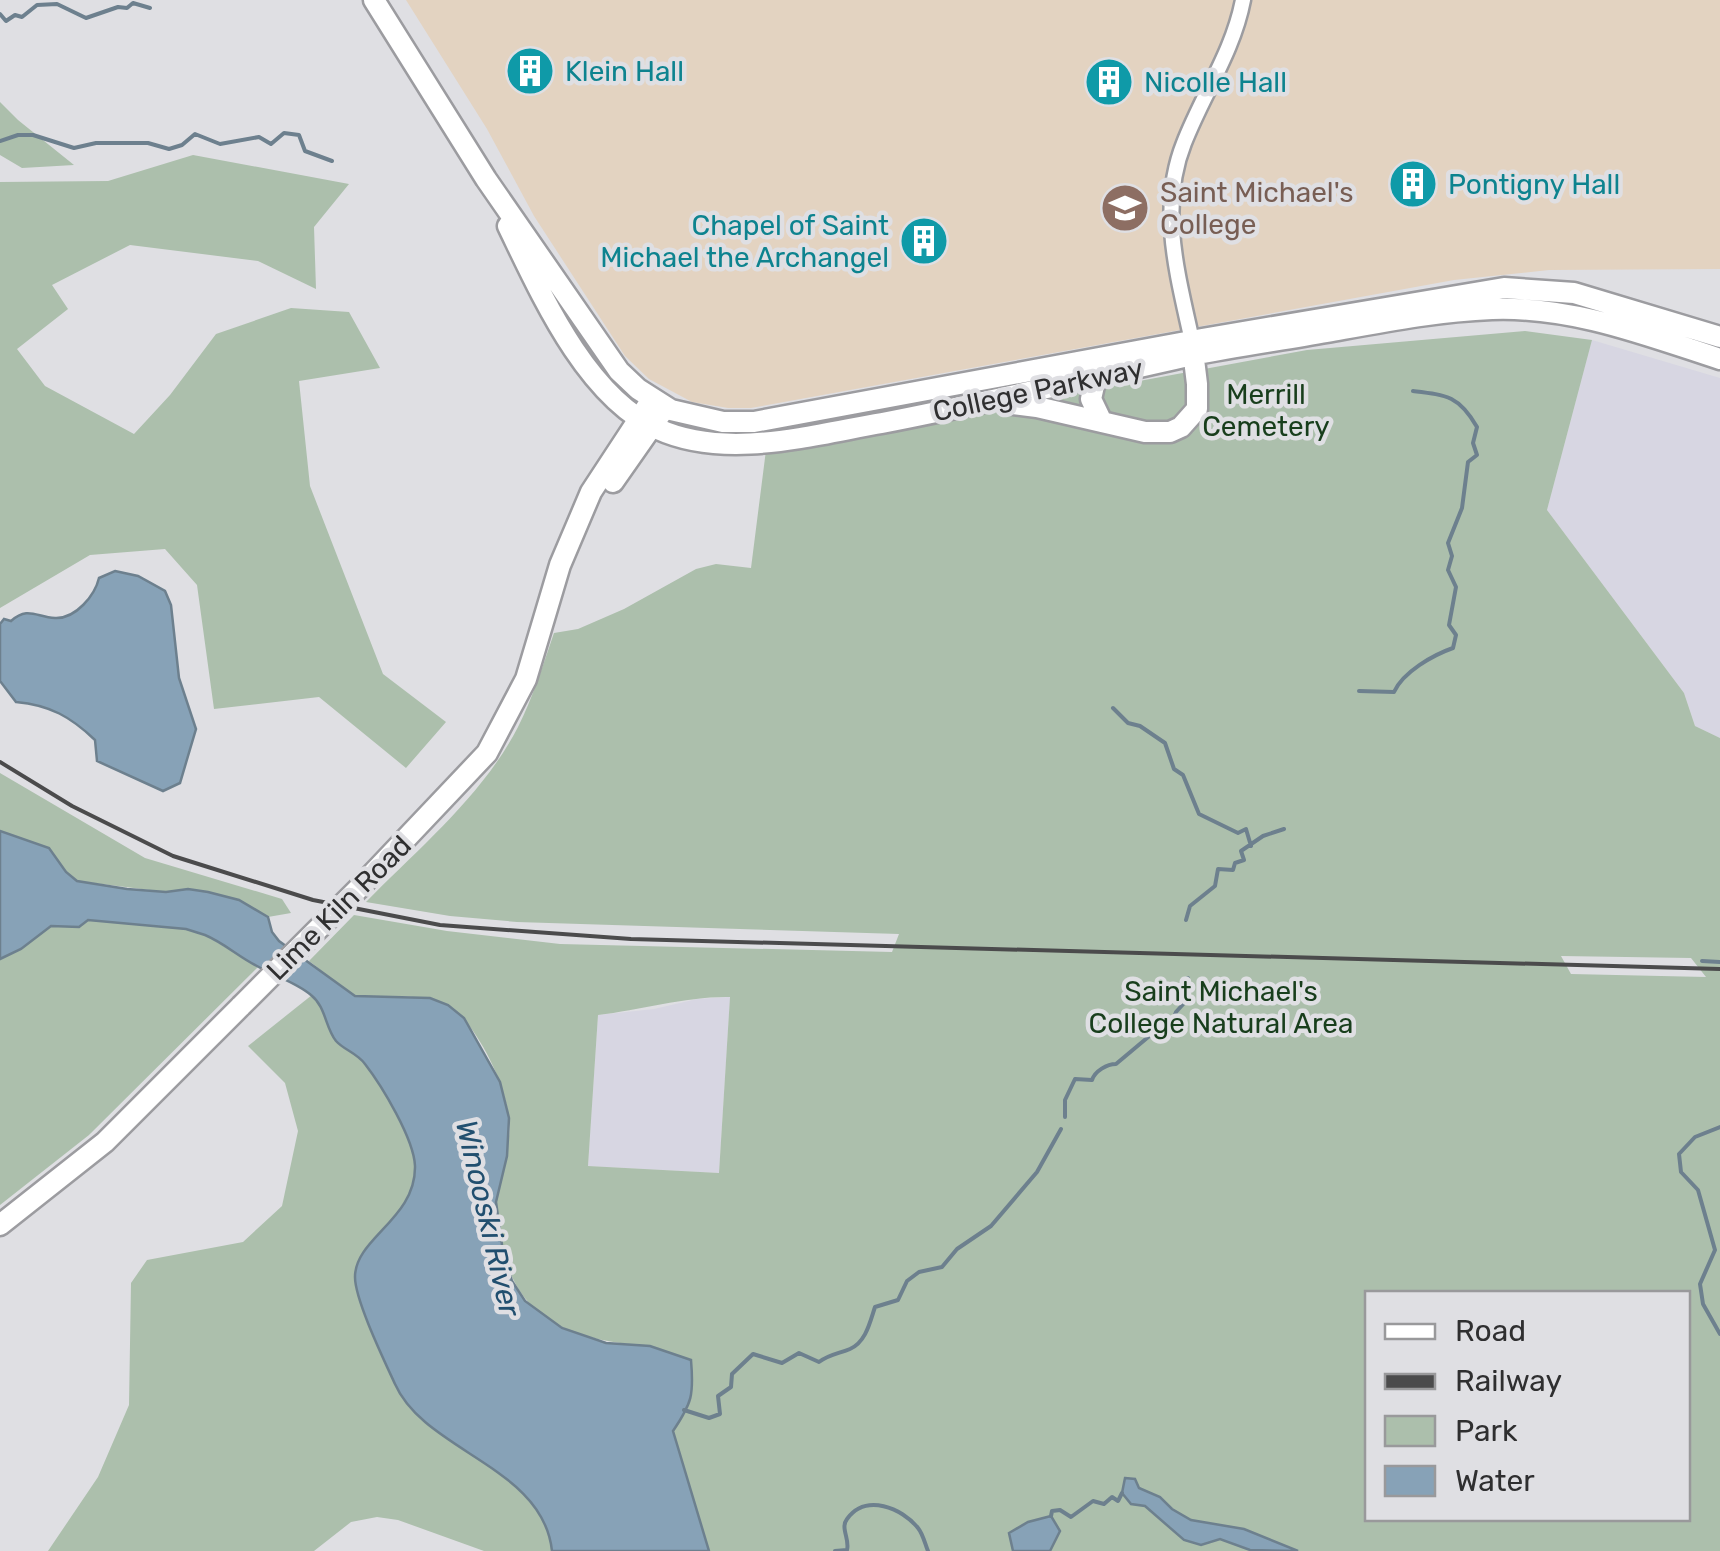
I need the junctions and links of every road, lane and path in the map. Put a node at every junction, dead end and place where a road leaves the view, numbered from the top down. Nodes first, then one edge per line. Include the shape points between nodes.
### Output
1 (374, 0) edge
2 (1244, 0) edge
3 (486, 179) junction
4 (1720, 337) edge
5 (1193, 348) junction
6 (1720, 359) edge
7 (1097, 369) junction
8 (658, 403) junction
9 (984, 403) junction
10 (1102, 422) junction
11 (646, 423) junction
12 (0, 1225) edge

1 - 3 main road, College Parkway
2 - 5 street via 1174,177 1171,230
3 - 8 main road, College Parkway via 609,359
3 - 11 main road, College Parkway via 578,354 604,390
4 - 5 main road, College Parkway via 1574,293 1504,288
5 - 6 main road, College Parkway via 1496,309 1574,315
5 - 7 main road, College Parkway
5 - 10 main road via 1196,409 1181,427 1158,434
7 - 8 main road, College Parkway via 754,422 702,419
7 - 9 main road, College Parkway
7 - 10 main road via 1091,399
8 - 11 main road, Lime Kiln Road
9 - 10 main road
9 - 11 main road, College Parkway via 738,444 696,440
11 - 12 main road, Lime Kiln Road, bridge via 591,492 560,565 526,679 502,728 465,779 105,1142

